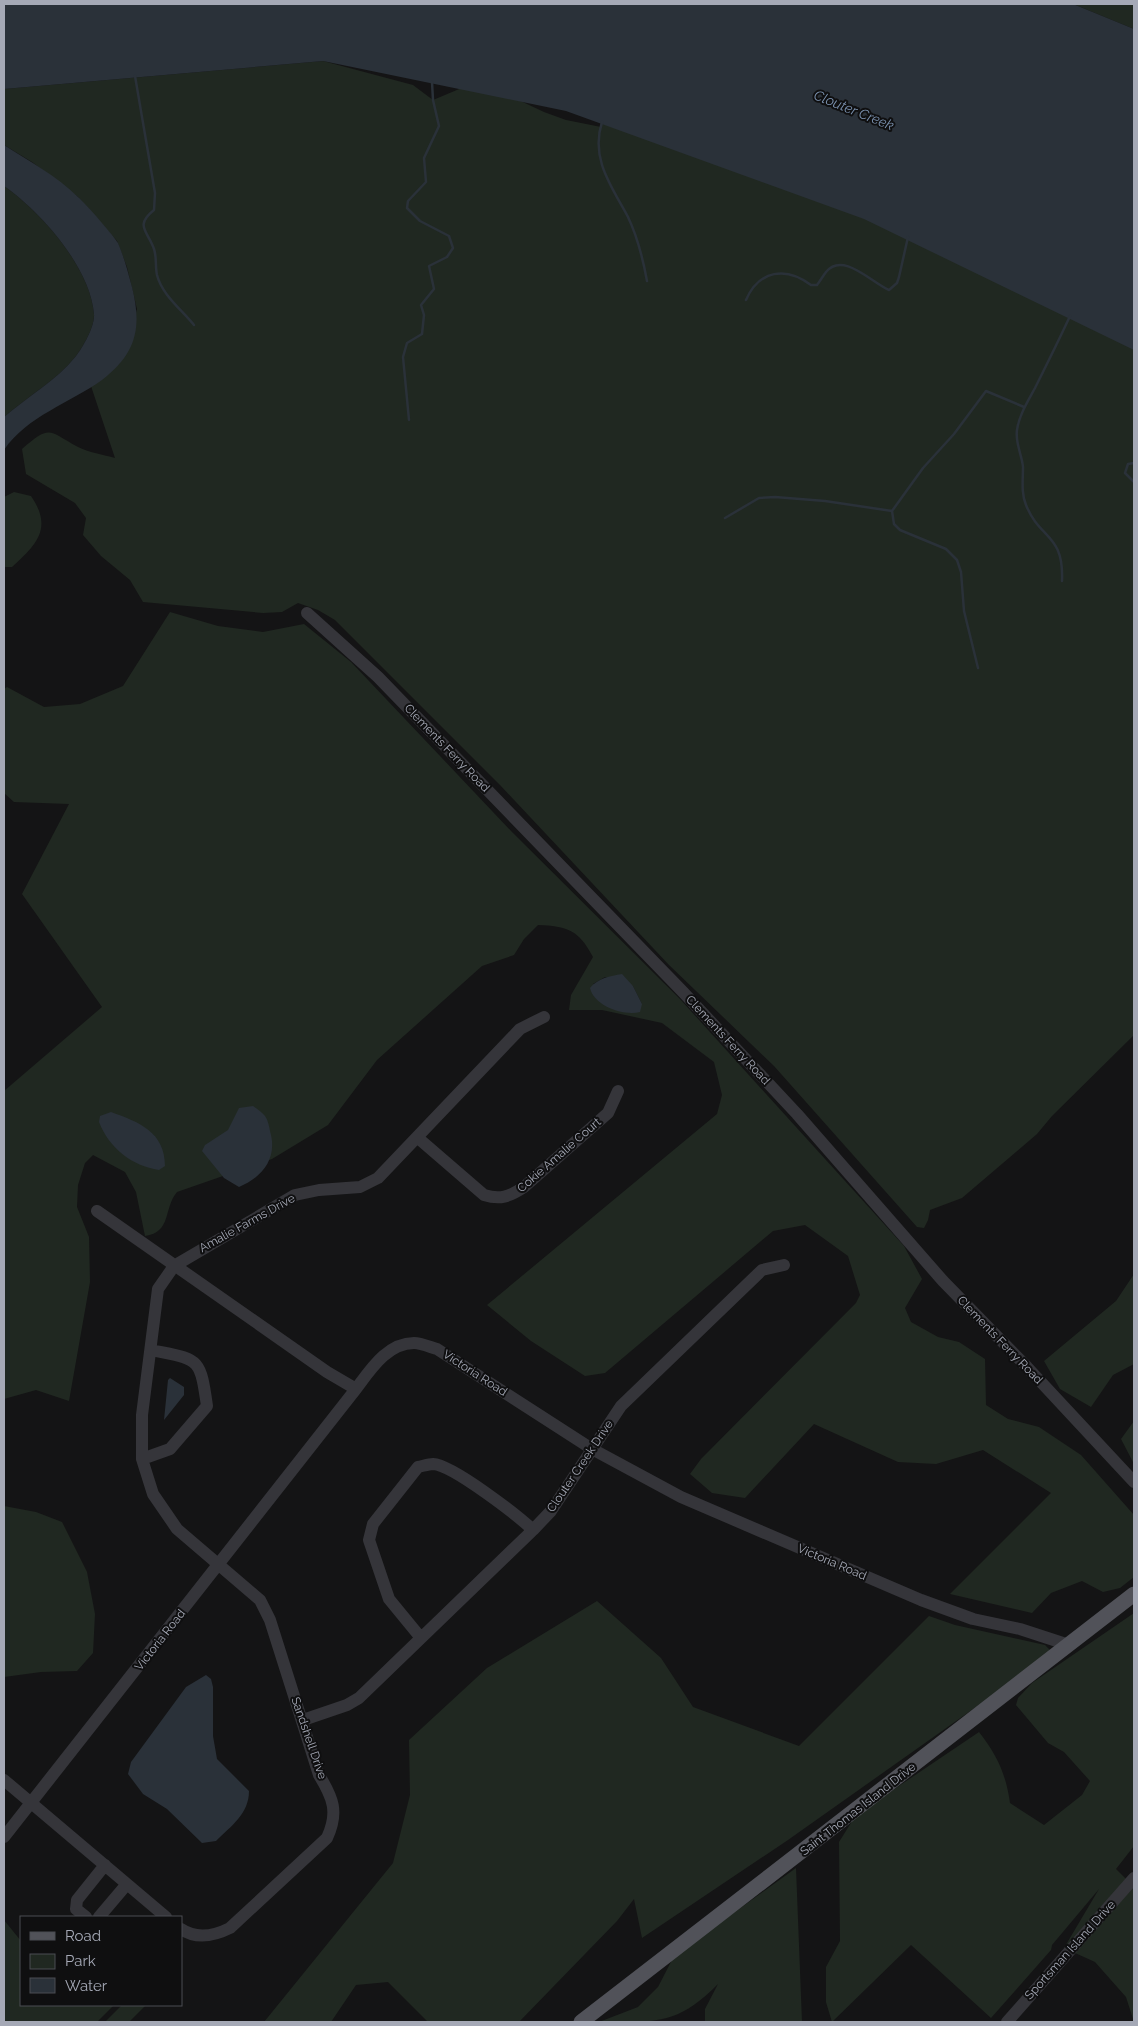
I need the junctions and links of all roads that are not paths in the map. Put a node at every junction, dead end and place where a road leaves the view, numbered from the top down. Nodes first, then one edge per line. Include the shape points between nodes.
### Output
1 (307, 612) dead end
2 (544, 1017) dead end
3 (618, 1091) dead end
4 (418, 1138) junction
5 (97, 1211) dead end
6 (784, 1264) dead end
7 (174, 1266) junction
8 (151, 1350) junction
9 (356, 1389) junction
10 (592, 1449) junction
11 (142, 1459) junction
12 (1134, 1482) edge
13 (533, 1530) junction
14 (218, 1566) junction
15 (1134, 1594) edge
16 (421, 1638) junction
17 (1070, 1645) junction
18 (303, 1720) junction
19 (4, 1780) edge
20 (32, 1803) junction
21 (4, 1838) edge
22 (105, 1865) junction
23 (1134, 1878) edge
24 (127, 1884) junction
25 (85, 1916) edge
26 (100, 1916) edge
27 (165, 1916) edge
28 (182, 1929) edge
29 (580, 2022) edge
30 (1007, 2022) edge

1 - 12 street, Clements Ferry Road via 378,677 683,992 797,1114 943,1281
2 - 4 street, Amalie Farms Drive via 520,1029 480,1068
3 - 4 street, Cokie Amalie Court via 608,1113 524,1188 509,1197 496,1199 484,1195
4 - 7 street, Amalie Farms Drive via 378,1178 360,1187 295,1195
5 - 7 street
6 - 10 street, Clouter Creek Drive via 762,1270 621,1406
7 - 8 street, Amalie Farms Drive via 158,1290
7 - 9 street
8 - 11 street, Amalie Farms Drive via 142,1415
8 - 11 street via 189,1358 202,1371 207,1406 170,1449
9 - 10 street, Victoria Road via 382,1356 396,1346 415,1343 437,1349
9 - 14 street, Victoria Road
10 - 13 street, Clouter Creek Drive via 551,1511
10 - 17 street, Victoria Road via 680,1497 921,1600 973,1619 1020,1629
11 - 14 street, Sandshell Drive via 153,1494 177,1529
13 - 16 street, Clouter Creek Drive
13 - 16 street via 517,1514 448,1469 434,1464 418,1467 373,1524 369,1540 388,1599
14 - 18 street, Sandshell Drive via 260,1600 270,1620
14 - 20 street, Victoria Road
15 - 17 main road, Saint Thomas Island Drive
16 - 18 street, Clouter Creek Drive via 359,1698
17 - 29 main road, Saint Thomas Island Drive
18 - 28 street, Sandshell Drive via 319,1775 331,1794 334,1812 327,1838 230,1928 213,1936 199,1936
19 - 20 street
20 - 21 street, Victoria Road
20 - 22 street
22 - 24 street
22 - 25 street via 76,1900 76,1909
23 - 30 street, Sportsman Island Drive
24 - 26 street
24 - 27 street

